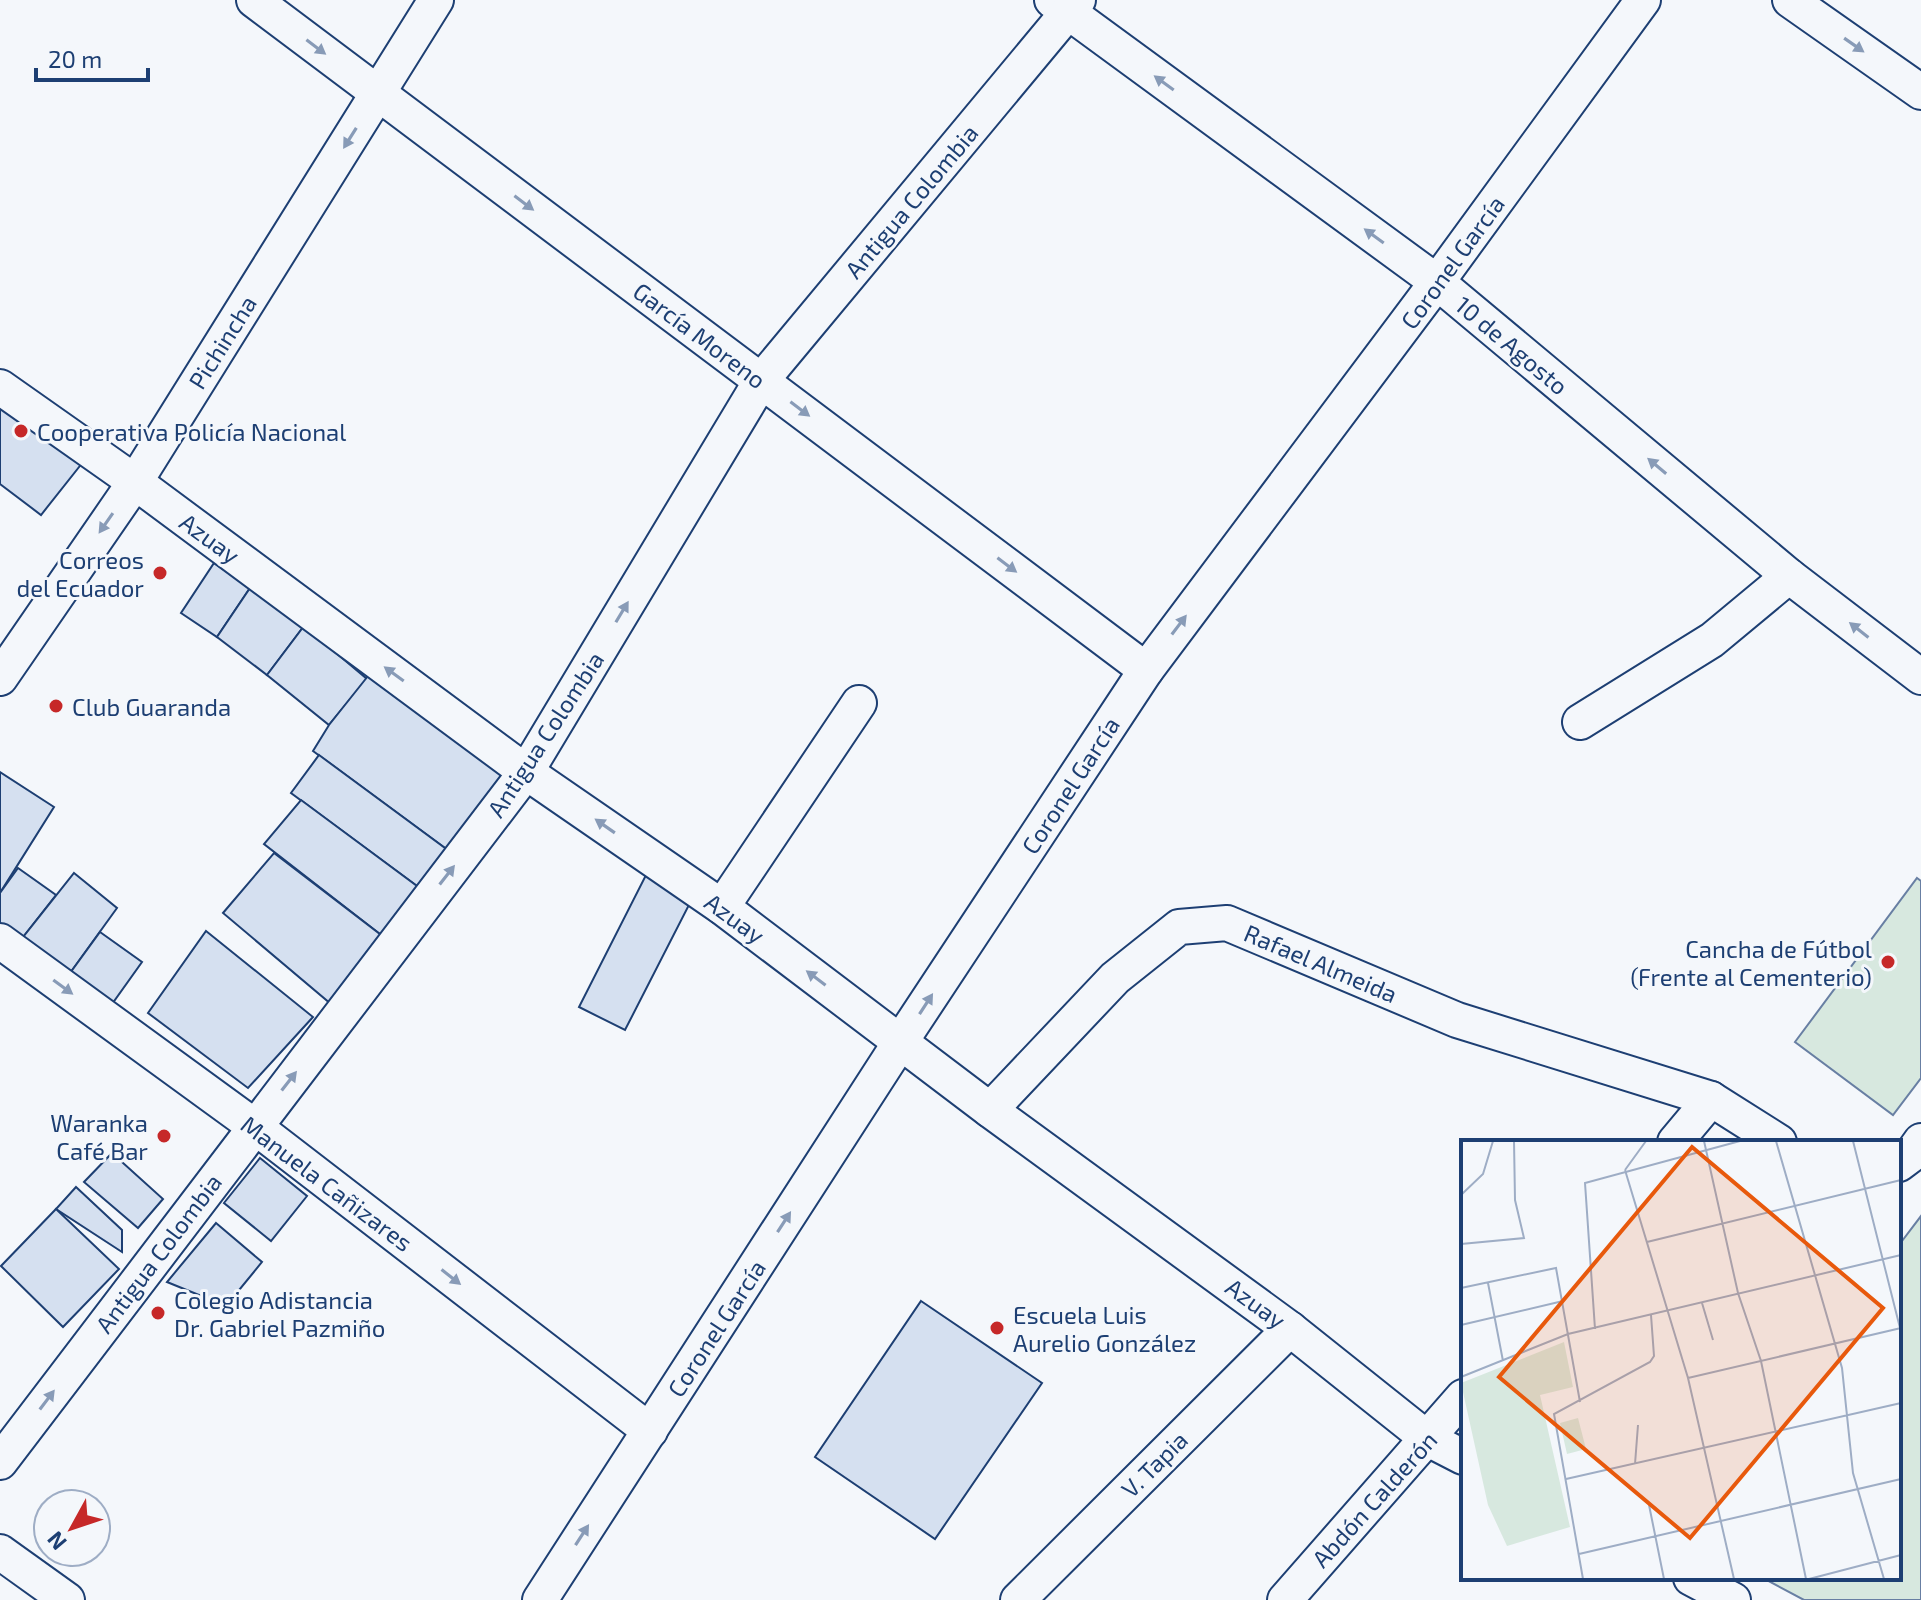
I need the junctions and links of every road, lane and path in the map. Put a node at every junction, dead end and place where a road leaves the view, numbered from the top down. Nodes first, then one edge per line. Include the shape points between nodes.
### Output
1 (254, 0) edge
2 (436, 0) edge
3 (1643, 0) edge
4 (1790, 0) edge
5 (1066, 4) edge
6 (1921, 92) edge
7 (378, 93) junction
8 (1437, 282) junction
9 (761, 381) junction
10 (0, 387) edge
11 (135, 482) junction
12 (1789, 576) junction
13 (1146, 670) junction
14 (1921, 677) edge
15 (0, 678) edge
16 (859, 703) dead end
17 (1580, 722) dead end
18 (526, 772) junction
19 (722, 907) junction
20 (0, 941) edge
21 (901, 1041) junction
22 (1711, 1099) junction
23 (990, 1110) junction
24 (254, 1126) junction
25 (1677, 1140) edge
26 (1776, 1140) edge
27 (1921, 1141) edge
28 (1901, 1162) edge
29 (1290, 1329) junction
30 (1461, 1399) edge
31 (650, 1431) junction
32 (1428, 1439) junction
33 (1461, 1456) edge
34 (0, 1462) edge
35 (0, 1552) edge
36 (1695, 1580) edge
37 (1287, 1599) edge
38 (67, 1600) edge
39 (540, 1600) edge
40 (1018, 1600) edge
41 (1733, 1600) edge

1 -> 7 street, García Moreno
2 - 7 street, Pichincha
3 - 8 street, Coronel García
4 -> 6 street
8 -> 5 street, 10 de Agosto
5 - 9 street, Antigua Colombia
7 -> 9 street, García Moreno
7 -> 11 street, Pichincha
12 -> 8 street, 10 de Agosto
13 -> 8 street, Coronel García
9 -> 13 street, García Moreno
18 -> 9 street, Antigua Colombia
10 - 11 street, Azuay
11 -> 15 street, Pichincha
18 -> 11 street, Azuay
14 -> 12 street, 10 de Agosto
12 - 17 street via 1712,640
21 -> 13 street, Coronel García
16 - 19 street
19 -> 18 street, Azuay
24 -> 18 street, Antigua Colombia
21 -> 19 street, Azuay
20 -> 24 street, Manuela Cañizares
21 - 23 street, Azuay
31 -> 21 street, Coronel García
22 - 23 street, Rafael Almeida via 1457,1020 1227,923 1179,927 1115,978
22 - 25 street
22 - 26 street, Rafael Almeida
23 - 29 street, Azuay
24 -> 31 street, Manuela Cañizares
34 -> 24 street, Antigua Colombia
27 - 28 street
29 - 32 street, Azuay
29 - 40 street, V. Tapia
30 - 32 street, Abdón Calderón
39 -> 31 street, Coronel García
32 - 33 street, Azuay
32 - 37 street, Abdón Calderón
35 - 38 street
36 - 41 street

